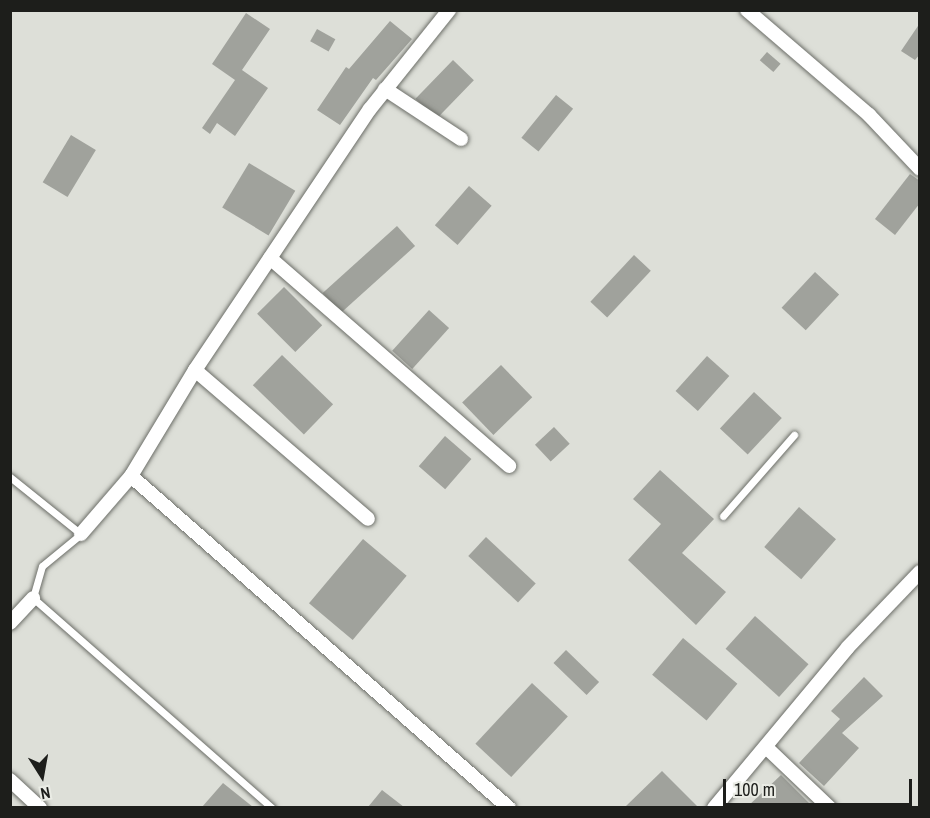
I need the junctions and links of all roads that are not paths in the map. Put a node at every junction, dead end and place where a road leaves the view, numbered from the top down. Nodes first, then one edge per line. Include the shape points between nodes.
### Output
1 (449, 10) edge
2 (747, 10) edge
3 (386, 89) junction
4 (462, 139) dead end
5 (920, 169) edge
6 (270, 258) junction
7 (195, 370) junction
8 (794, 435) dead end
9 (509, 466) dead end
10 (131, 476) junction
11 (10, 477) edge
12 (723, 516) dead end
13 (368, 519) dead end
14 (81, 534) junction
15 (920, 572) edge
16 (33, 598) junction
17 (10, 623) edge
18 (767, 748) junction
19 (10, 780) edge
20 (40, 807) edge
21 (272, 807) edge
22 (509, 807) edge
23 (714, 807) edge
24 (830, 807) edge

1 - 3 street
2 - 5 street via 869,115
3 - 4 street
3 - 6 street
6 - 7 street
6 - 9 street
7 - 10 street
7 - 13 street
8 - 12 lane
10 - 14 street
10 - 22 street
11 - 14 lane
14 - 16 lane via 42,566
15 - 18 street via 848,647
16 - 17 street
16 - 21 lane
18 - 23 street
18 - 24 street
19 - 20 street

